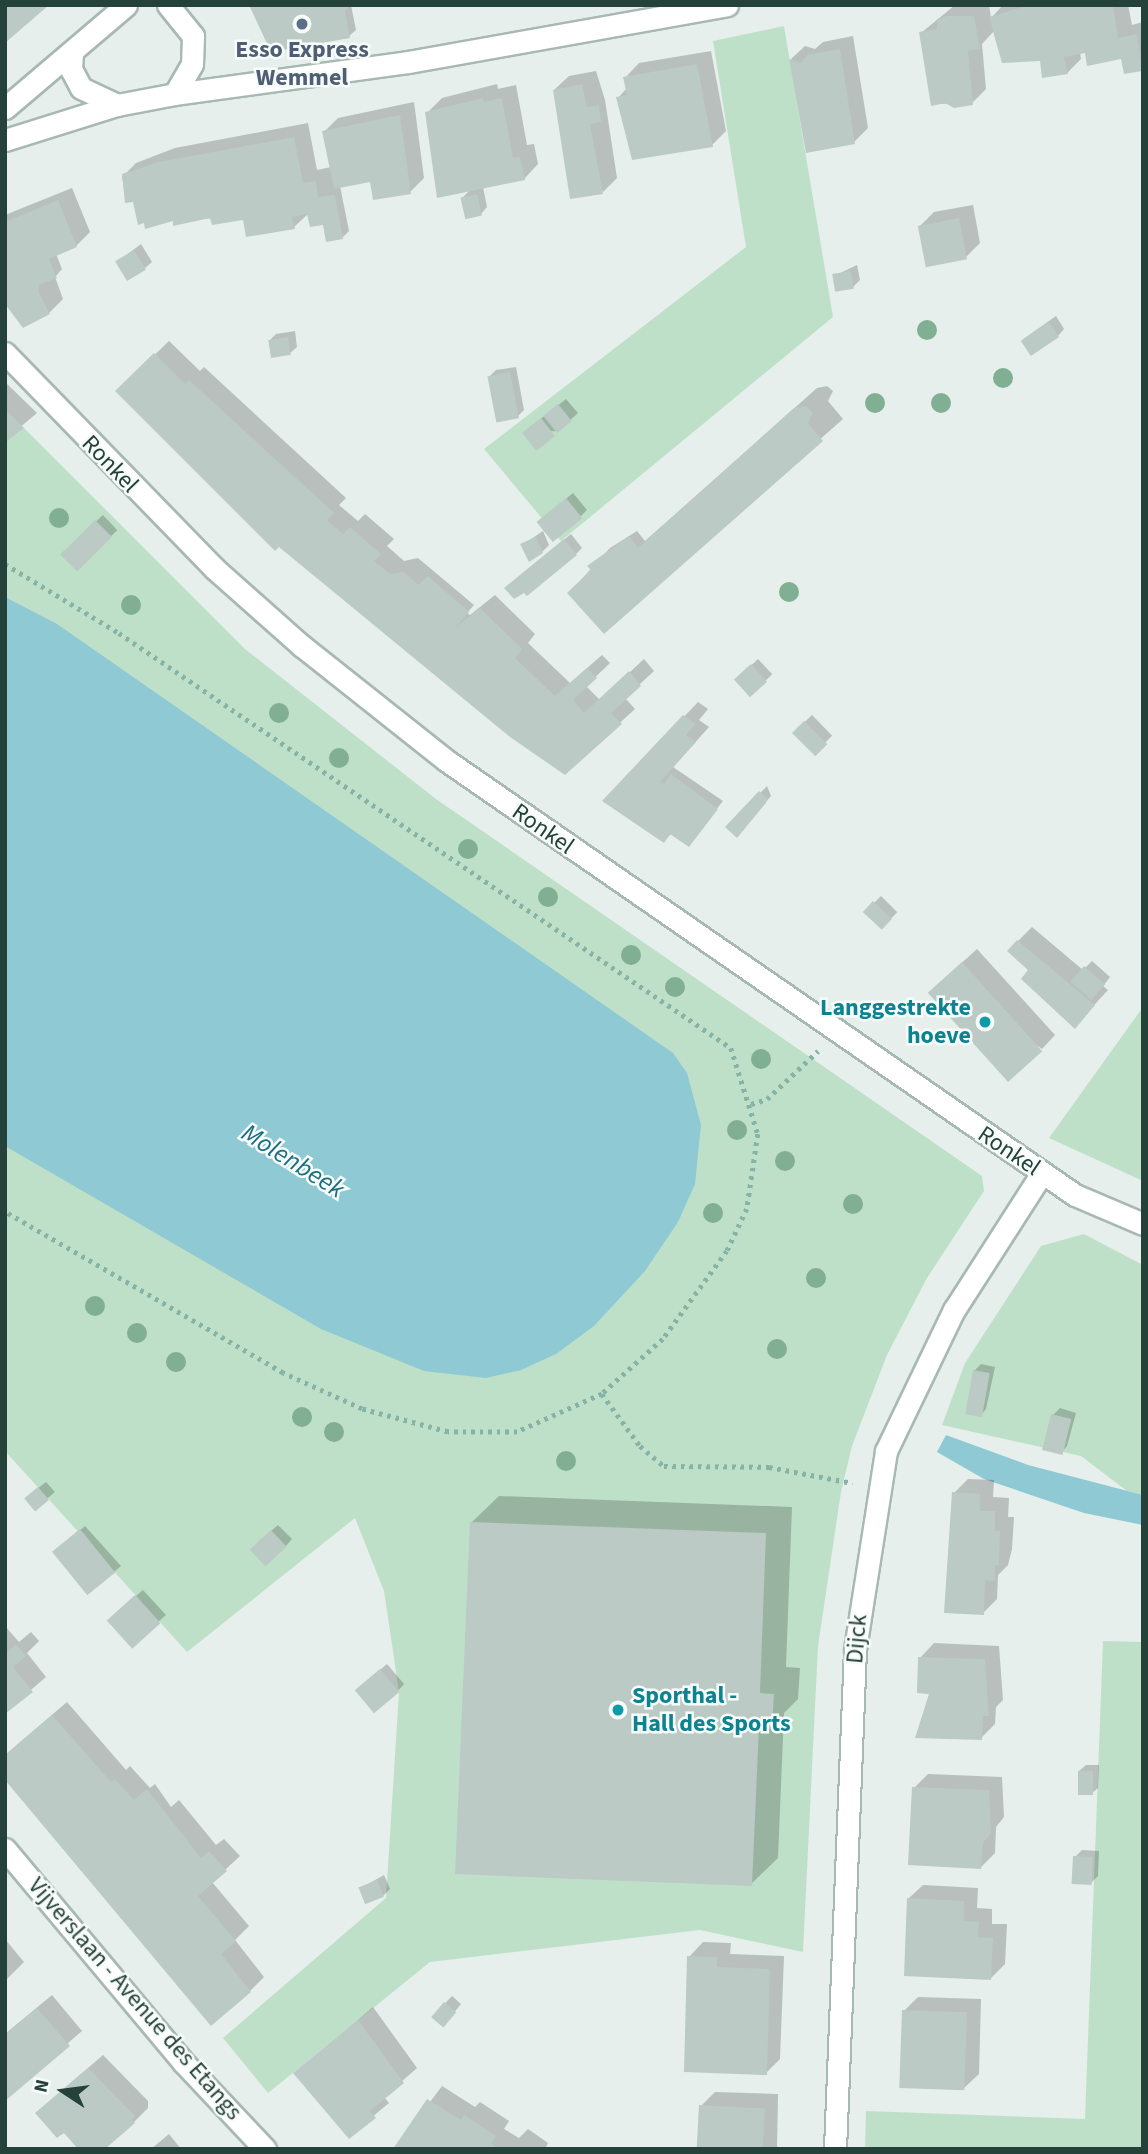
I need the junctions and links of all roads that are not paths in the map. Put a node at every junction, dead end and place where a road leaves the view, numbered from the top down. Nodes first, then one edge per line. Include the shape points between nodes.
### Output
1 (126, 5) edge
2 (168, 5) edge
3 (727, 5) edge
4 (72, 54) junction
5 (175, 94) junction
6 (117, 105) junction
7 (5, 108) edge
8 (5, 140) edge
9 (5, 353) edge
10 (1042, 1173) junction
11 (1143, 1224) edge
12 (5, 1849) edge
13 (265, 2149) edge
14 (835, 2149) edge

1 - 4 street
2 - 5 street via 193,36 192,64
3 - 5 street via 408,62
4 - 6 street via 71,69 81,88
4 - 7 street
5 - 6 street
6 - 8 street
9 - 10 street, Ronkel via 214,568 356,690 552,837
10 - 11 street, Ronkel via 1075,1195
10 - 14 street, Dijck via 954,1310 886,1451 855,1649
12 - 13 street, Vijverslaan - Avenue des Etangs via 183,2062

